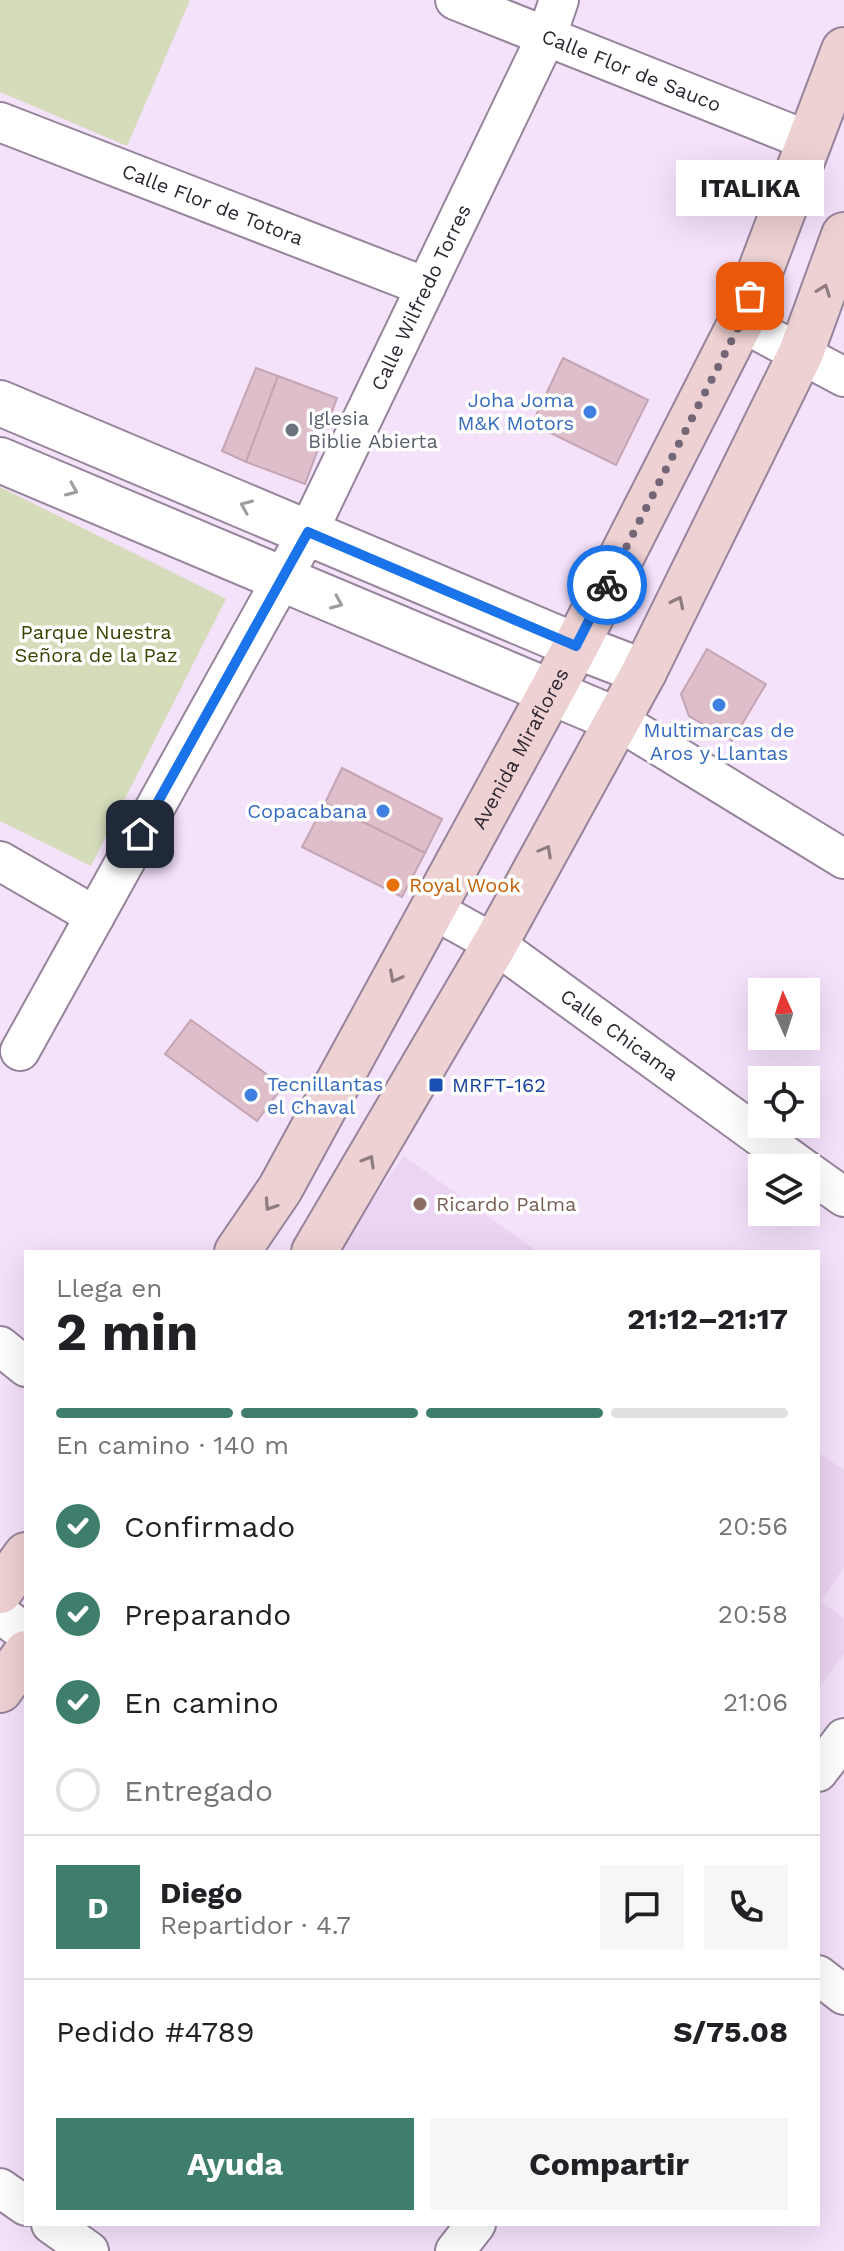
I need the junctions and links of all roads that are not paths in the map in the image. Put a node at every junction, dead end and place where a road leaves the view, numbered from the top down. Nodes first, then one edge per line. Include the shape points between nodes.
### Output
1 (455, 0) edge
2 (559, 0) edge
3 (547, 35) junction
4 (844, 50) edge
5 (0, 122) edge
6 (809, 141) junction
7 (844, 235) edge
8 (426, 287) junction
9 (741, 322) junction
10 (801, 353) junction
11 (844, 377) edge
12 (0, 403) edge
13 (0, 460) edge
14 (308, 532) junction
15 (281, 579) junction
16 (576, 646) junction
17 (644, 672) junction
18 (549, 692) junction
19 (617, 720) junction
20 (844, 859) edge
21 (0, 861) edge
22 (432, 909) junction
23 (95, 916) junction
24 (495, 944) junction
25 (20, 1051) dead end
26 (784, 1154) edge
27 (820, 1180) edge
28 (844, 1197) edge
29 (238, 1250) edge
30 (315, 1250) edge
31 (0, 1346) edge
32 (24, 1365) edge
33 (24, 1558) edge
34 (0, 1591) edge
35 (0, 1614) edge
36 (24, 1632) edge
37 (24, 1656) edge
38 (0, 1690) edge
39 (844, 1738) edge
40 (820, 1769) edge
41 (820, 1977) edge
42 (844, 1995) edge
43 (0, 2188) edge
44 (24, 2205) edge
45 (54, 2226) edge
46 (474, 2226) edge
47 (89, 2251) edge
48 (455, 2251) edge

1 - 3 street, Calle Flor de Sauco
2 - 3 street, Calle Wilfredo Torres
3 - 6 street, Calle Flor de Sauco
3 - 8 street, Calle Wilfredo Torres
4 - 6 main road, Avenida Miraflores
5 - 8 street, Calle Flor de Totora
6 - 9 main road, Avenida Miraflores
10 -> 7 main road
8 - 14 street, Calle Wilfredo Torres
9 - 10 street
9 - 16 main road, Avenida Miraflores
10 - 11 street
17 -> 10 main road
14 -> 12 street
13 -> 15 street
14 - 15 street, Calle Wilfredo Torres
14 - 16 street
15 -> 18 street
15 - 23 street, Calle Wilfredo Torres
16 - 17 street
16 - 18 main road, Avenida Miraflores
17 - 19 main road
18 - 19 street
18 - 22 main road, Avenida Miraflores
19 - 20 street
24 -> 19 main road
21 - 23 street
22 - 24 street, Calle Chicama
22 -> 29 main road, Avenida Miraflores via 280,1189
23 - 25 street, Calle Wilfredo Torres
24 - 26 street, Calle Chicama
30 -> 24 main road
27 - 28 street, Calle Chicama
31 - 32 street
33 - 34 main road
35 - 36 street
37 - 38 main road
39 - 40 street
41 - 42 street
43 - 44 street
45 - 47 street
46 - 48 street

